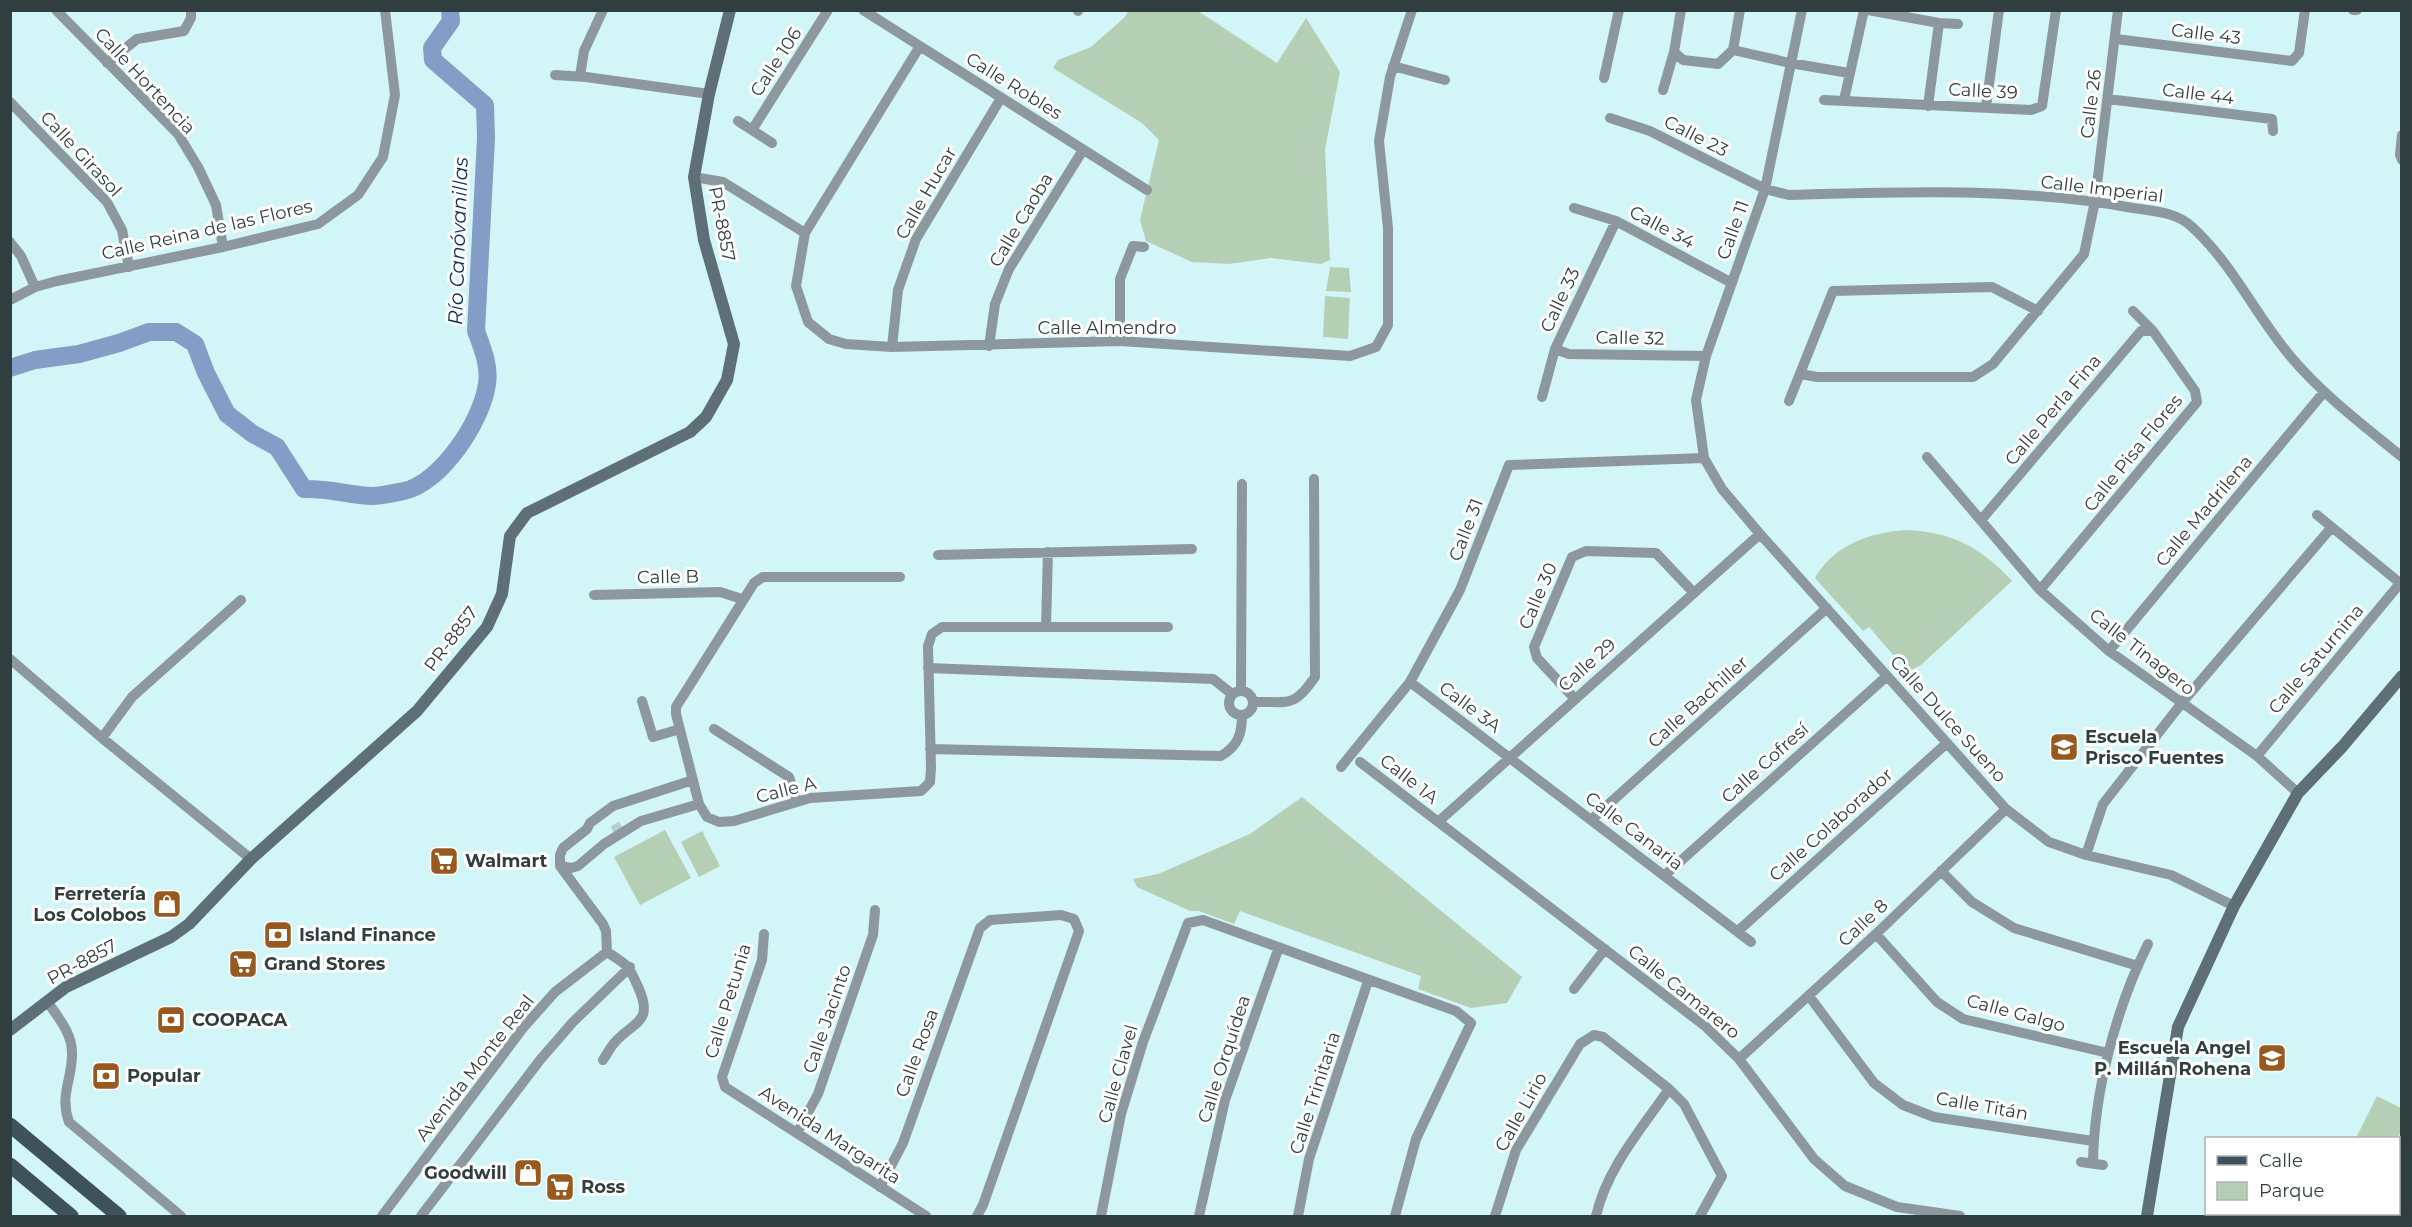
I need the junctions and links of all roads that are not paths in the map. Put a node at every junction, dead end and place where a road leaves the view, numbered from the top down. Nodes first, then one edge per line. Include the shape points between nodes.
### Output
1 (56, 10) edge
2 (191, 10) edge
3 (385, 10) edge
4 (603, 10) edge
5 (730, 10) edge
6 (828, 10) edge
7 (863, 10) edge
8 (1412, 10) edge
9 (1618, 10) edge
10 (1681, 10) edge
11 (1740, 10) edge
12 (1802, 10) edge
13 (1866, 10) edge
14 (1999, 10) edge
15 (2056, 10) edge
16 (2118, 10) edge
17 (2305, 10) edge
18 (1939, 23) junction
19 (1958, 24) dead end
20 (2116, 39) junction
21 (920, 46) junction
22 (1733, 50) junction
23 (1674, 52) junction
24 (107, 63) junction
25 (1790, 63) junction
26 (1393, 66) junction
27 (1849, 73) junction
28 (555, 75) dead end
29 (580, 76) junction
30 (1604, 78) dead end
31 (1445, 80) dead end
32 (1663, 90) dead end
33 (709, 94) junction
34 (1001, 98) junction
35 (2108, 99) junction
36 (1824, 100) dead end
37 (1844, 100) junction
38 (10, 102) edge
39 (1928, 106) junction
40 (1986, 107) junction
41 (1610, 118) dead end
42 (738, 121) dead end
43 (752, 130) junction
44 (2273, 131) dead end
45 (2402, 135) edge
46 (772, 143) dead end
47 (1083, 150) junction
48 (2402, 160) edge
49 (694, 177) junction
50 (1765, 189) junction
51 (1147, 190) dead end
52 (2095, 201) junction
53 (1574, 208) dead end
54 (1616, 221) junction
55 (806, 233) junction
56 (10, 242) edge
57 (223, 247) junction
58 (1144, 247) dead end
59 (129, 267) junction
60 (1732, 283) junction
61 (35, 287) junction
62 (10, 300) edge
63 (2038, 311) junction
64 (2133, 311) dead end
65 (2153, 331) junction
66 (1120, 341) junction
67 (989, 346) junction
68 (892, 347) junction
69 (1555, 349) junction
70 (1706, 356) junction
71 (1801, 374) junction
72 (2324, 392) junction
73 (1542, 397) dead end
74 (1789, 401) dead end
75 (1927, 457) dead end
76 (2402, 457) edge
77 (1704, 458) junction
78 (1314, 479) dead end
79 (1242, 484) dead end
80 (2317, 515) dead end
81 (1982, 519) junction
82 (2331, 528) junction
83 (1760, 534) junction
84 (1192, 549) dead end
85 (1048, 552) junction
86 (938, 555) dead end
87 (900, 577) dead end
88 (2401, 582) edge
89 (2040, 590) junction
90 (1693, 592) junction
91 (594, 595) dead end
92 (742, 599) junction
93 (241, 600) dead end
94 (1827, 608) junction
95 (1046, 627) junction
96 (1168, 627) dead end
97 (2109, 651) junction
98 (10, 659) edge
99 (928, 668) junction
100 (1887, 676) junction
101 (2402, 676) edge
102 (1410, 682) junction
103 (1237, 692) junction
104 (1575, 699) junction
105 (642, 701) dead end
106 (1253, 702) junction
107 (2181, 704) junction
108 (1242, 715) junction
109 (680, 729) junction
110 (714, 729) dead end
111 (102, 738) junction
112 (1947, 743) junction
113 (930, 749) junction
114 (2257, 756) junction
115 (1510, 758) junction
116 (1360, 762) dead end
117 (1341, 767) dead end
118 (693, 780) junction
119 (2298, 793) junction
120 (797, 802) junction
121 (699, 804) junction
122 (2006, 809) junction
123 (1591, 820) junction
124 (641, 821) junction
125 (1438, 822) junction
126 (626, 823) tunnel mouth
127 (613, 831) tunnel mouth
128 (606, 843) junction
129 (2086, 855) junction
130 (250, 859) junction
131 (560, 866) junction
132 (1941, 872) junction
133 (1665, 875) junction
134 (2234, 906) junction
135 (875, 910) dead end
136 (1738, 931) junction
137 (764, 934) dead end
138 (1876, 934) junction
139 (1751, 942) dead end
140 (2148, 944) dead end
141 (1279, 947) junction
142 (1605, 949) junction
143 (607, 952) junction
144 (2138, 966) junction
145 (630, 967) junction
146 (1368, 981) junction
147 (1574, 989) dead end
148 (1809, 996) junction
149 (47, 1001) junction
150 (10, 1030) edge
151 (2109, 1053) junction
152 (1739, 1059) junction
153 (603, 1060) dead end
154 (722, 1077) joint
155 (1669, 1089) junction
156 (10, 1125) edge
157 (797, 1133) junction
158 (2093, 1141) junction
159 (2092, 1163) dead end
160 (10, 1165) edge
161 (880, 1187) junction
162 (71, 1216) edge
163 (119, 1216) edge
164 (181, 1216) edge
165 (382, 1216) edge
166 (421, 1216) edge
167 (926, 1216) edge
168 (977, 1216) edge
169 (1101, 1216) edge
170 (1199, 1216) edge
171 (1298, 1216) edge
172 (1395, 1216) edge
173 (1495, 1216) edge
174 (1596, 1216) edge
175 (1700, 1216) edge
176 (1956, 1216) edge
177 (2147, 1216) edge

1 - 24 street, Calle Hortencia
2 - 24 street via 184,31 137,39
3 - 57 street, Calle Reina de las Flores via 395,95 383,157 358,195 318,224
4 - 29 street via 584,51
5 - 33 street, PR-8857
6 - 43 street, Calle 106
7 - 21 street, Calle Robles
8 - 26 street, Calle Almendro
9 - 30 street
10 - 23 street
11 - 22 street
12 - 25 street, Calle 11
13 - 18 street
13 - 27 street
14 - 40 street
15 - 40 street, Calle 39 via 2042,106 2031,110
16 - 20 street, Calle 26
17 - 20 street, Calle 43 via 2299,53 2292,61
18 - 19 street
18 - 39 street
20 - 35 street, Calle 26
21 - 34 street, Calle Robles
21 - 55 street, Calle Almendro
22 - 23 street via 1718,64 1683,60
22 - 25 street
23 - 32 street
24 - 57 street, Calle Hortencia via 178,134 216,205
25 - 27 street
25 - 50 street, Calle 11
26 - 31 street
26 - 66 street, Calle Almendro via 1379,141 1388,228 1388,325 1376,347 1350,356
27 - 37 street
28 - 29 street
29 - 33 street
33 - 49 street, PR-8857
34 - 47 street, Calle Robles
34 - 68 street, Calle Hucar via 915,239 898,290
35 - 44 street, Calle 44 via 2272,119
35 - 52 street, Calle 26
36 - 37 street, Calle 39
37 - 39 street, Calle 39
38 - 59 street, Calle Girasol via 107,202 122,230
39 - 40 street, Calle 39
41 - 50 street, Calle 23 via 1650,130
42 - 43 street
43 - 46 street
45 - 48 street
47 - 51 street, Calle Robles
47 - 67 street, Calle Caoba via 1009,269 996,304
49 - 55 street via 723,182
49 - 130 street, PR-8857 via 704,240 734,344 727,380 706,417 690,432 527,513 510,536 502,594 487,627 417,711
50 - 52 street, Calle Imperial via 1789,195 1951,191
50 - 60 street, Calle 11
52 - 63 street, Calle 26 via 2084,254
52 - 72 street, Calle Imperial via 2170,214 2190,225 2221,257 2290,356
53 - 54 street, Calle 34
54 - 60 street, Calle 34
54 - 69 street, Calle 33
55 - 68 street, Calle Almendro via 796,286 808,322 829,339
56 - 61 street
57 - 59 street, Calle Reina de las Flores
58 - 66 street via 1133,246 1120,279
59 - 61 street, Calle Reina de las Flores
60 - 70 street, Calle 11
61 - 62 street, Calle Reina de las Flores
63 - 71 street, Calle 26 via 1993,364 1972,377
63 - 71 street via 1992,287 1833,291
64 - 65 street, Calle Pisa Flores
65 - 81 street, Calle Perla Fina via 2141,331
65 - 89 street, Calle Pisa Flores via 2196,391 2197,402
66 - 67 street, Calle Almendro
67 - 68 street, Calle Almendro
69 - 70 street, Calle 32 via 1569,354
69 - 73 street, Calle 33
70 - 77 street, Calle 11 via 1696,400
71 - 74 street
72 - 76 street, Calle Imperial
72 - 97 street, Calle Madrilena
75 - 81 street, Calle Tinagero
77 - 83 street, Calle Dulce Sueno via 1722,489
77 - 102 street, Calle 31 via 1509,465 1460,590
78 - 106 street via 1315,677 1298,699
79 - 103 street
80 - 82 street
81 - 89 street, Calle Tinagero
82 - 88 street
82 - 107 street
83 - 90 street, Calle 29
83 - 94 street, Calle Dulce Sueno
84 - 85 street
85 - 86 street
85 - 95 street
87 - 92 street via 763,577
88 - 114 street, Calle Saturnina
89 - 97 street, Calle Tinagero
90 - 104 street, Calle 29
90 - 104 street, Calle 30 via 1656,554 1586,551 1572,557 1534,647 1537,658
91 - 92 street, Calle B via 720,592
92 - 109 street via 676,706
93 - 111 street via 132,697
94 - 100 street, Calle Dulce Sueno
94 - 123 street, Calle Bachiller
95 - 96 street, Calle A
95 - 99 street, Calle A via 942,627 932,634
97 - 107 street, Calle Tinagero
98 - 111 street
99 - 103 street via 1213,679
99 - 113 street, Calle A
100 - 112 street, Calle Dulce Sueno
100 - 133 street, Calle Cofresí
101 - 119 street
102 - 115 street, Calle 3A
102 - 117 street, Calle 31
103 - 106 street via 1249,694
103 - 108 street via 1230,708
104 - 115 street, Calle 29
105 - 109 street via 653,737
106 - 108 street via 1250,711
107 - 114 street, Calle Tinagero
107 - 129 street via 2103,804
108 - 113 street via 1237,745 1221,756
109 - 118 street
110 - 120 street via 789,777
111 - 130 street
112 - 122 street, Calle Dulce Sueno
112 - 136 street, Calle Colaborador
113 - 120 street, Calle A via 930,782 921,791
114 - 119 street, Calle Tinagero
115 - 123 street, Calle Canaria
115 - 125 street, Calle 29
116 - 125 street, Calle 1A
118 - 121 street
118 - 131 street via 613,806 563,848
119 - 134 street
120 - 121 street, Calle A via 719,822 707,817
121 - 124 street
122 - 129 street, Calle Dulce Sueno via 2049,842
122 - 132 street, Calle 8
123 - 133 street, Calle Canaria
124 - 126 street
124 - 128 street
125 - 142 street, Calle Camarero
127 - 128 street
128 - 131 street via 578,866
129 - 134 street, Calle Dulce Sueno via 2171,875
130 - 149 street, PR-8857 via 171,938 66,987
131 - 143 street via 603,924
132 - 138 street, Calle 8
132 - 144 street via 1972,902 2014,928
133 - 136 street, Calle Canaria
134 - 177 street via 2178,1027
135 - 157 street, Calle Jacinto via 870,946 818,1094
136 - 139 street, Calle Canaria
137 - 154 street, Calle Petunia via 762,960
138 - 148 street, Calle 8
138 - 151 street, Calle Galgo via 1937,1002 1963,1019
140 - 144 street
141 - 146 street
141 - 169 street, Calle Clavel via 1203,920 1188,923 1143,1042 1121,1114
141 - 170 street, Calle Orquídea via 1225,1100
142 - 147 street
142 - 152 street, Calle Camarero via 1705,1026
143 - 145 street
143 - 165 street, Avenida Monte Real via 555,992 523,1028
144 - 151 street
145 - 153 street via 644,1000 645,1013 615,1041
145 - 166 street via 540,1060
146 - 171 street, Calle Trinitaria via 1310,1159
146 - 172 street via 1456,1011 1471,1023 1416,1139
148 - 152 street, Calle 8
148 - 158 street, Calle Titán via 1874,1083 1903,1105 1934,1117
149 - 150 street, PR-8857
149 - 164 street via 69,1037 72,1052 64,1106 69,1122
151 - 158 street
152 - 176 street, Calle Camarero via 1814,1160 1845,1186 1897,1207
154 - 157 street, Avenida Margarita via 725,1087
155 - 173 street, Calle Lirio via 1603,1037 1594,1035 1580,1044 1516,1150
155 - 174 street via 1617,1165
155 - 175 street via 1684,1104 1722,1176
156 - 163 main road
157 - 161 street, Avenida Margarita
158 - 159 street
160 - 162 main road
161 - 167 street, Avenida Margarita
161 - 168 street, Calle Rosa via 903,1143 980,928 990,920 1061,915 1074,919 1079,931

